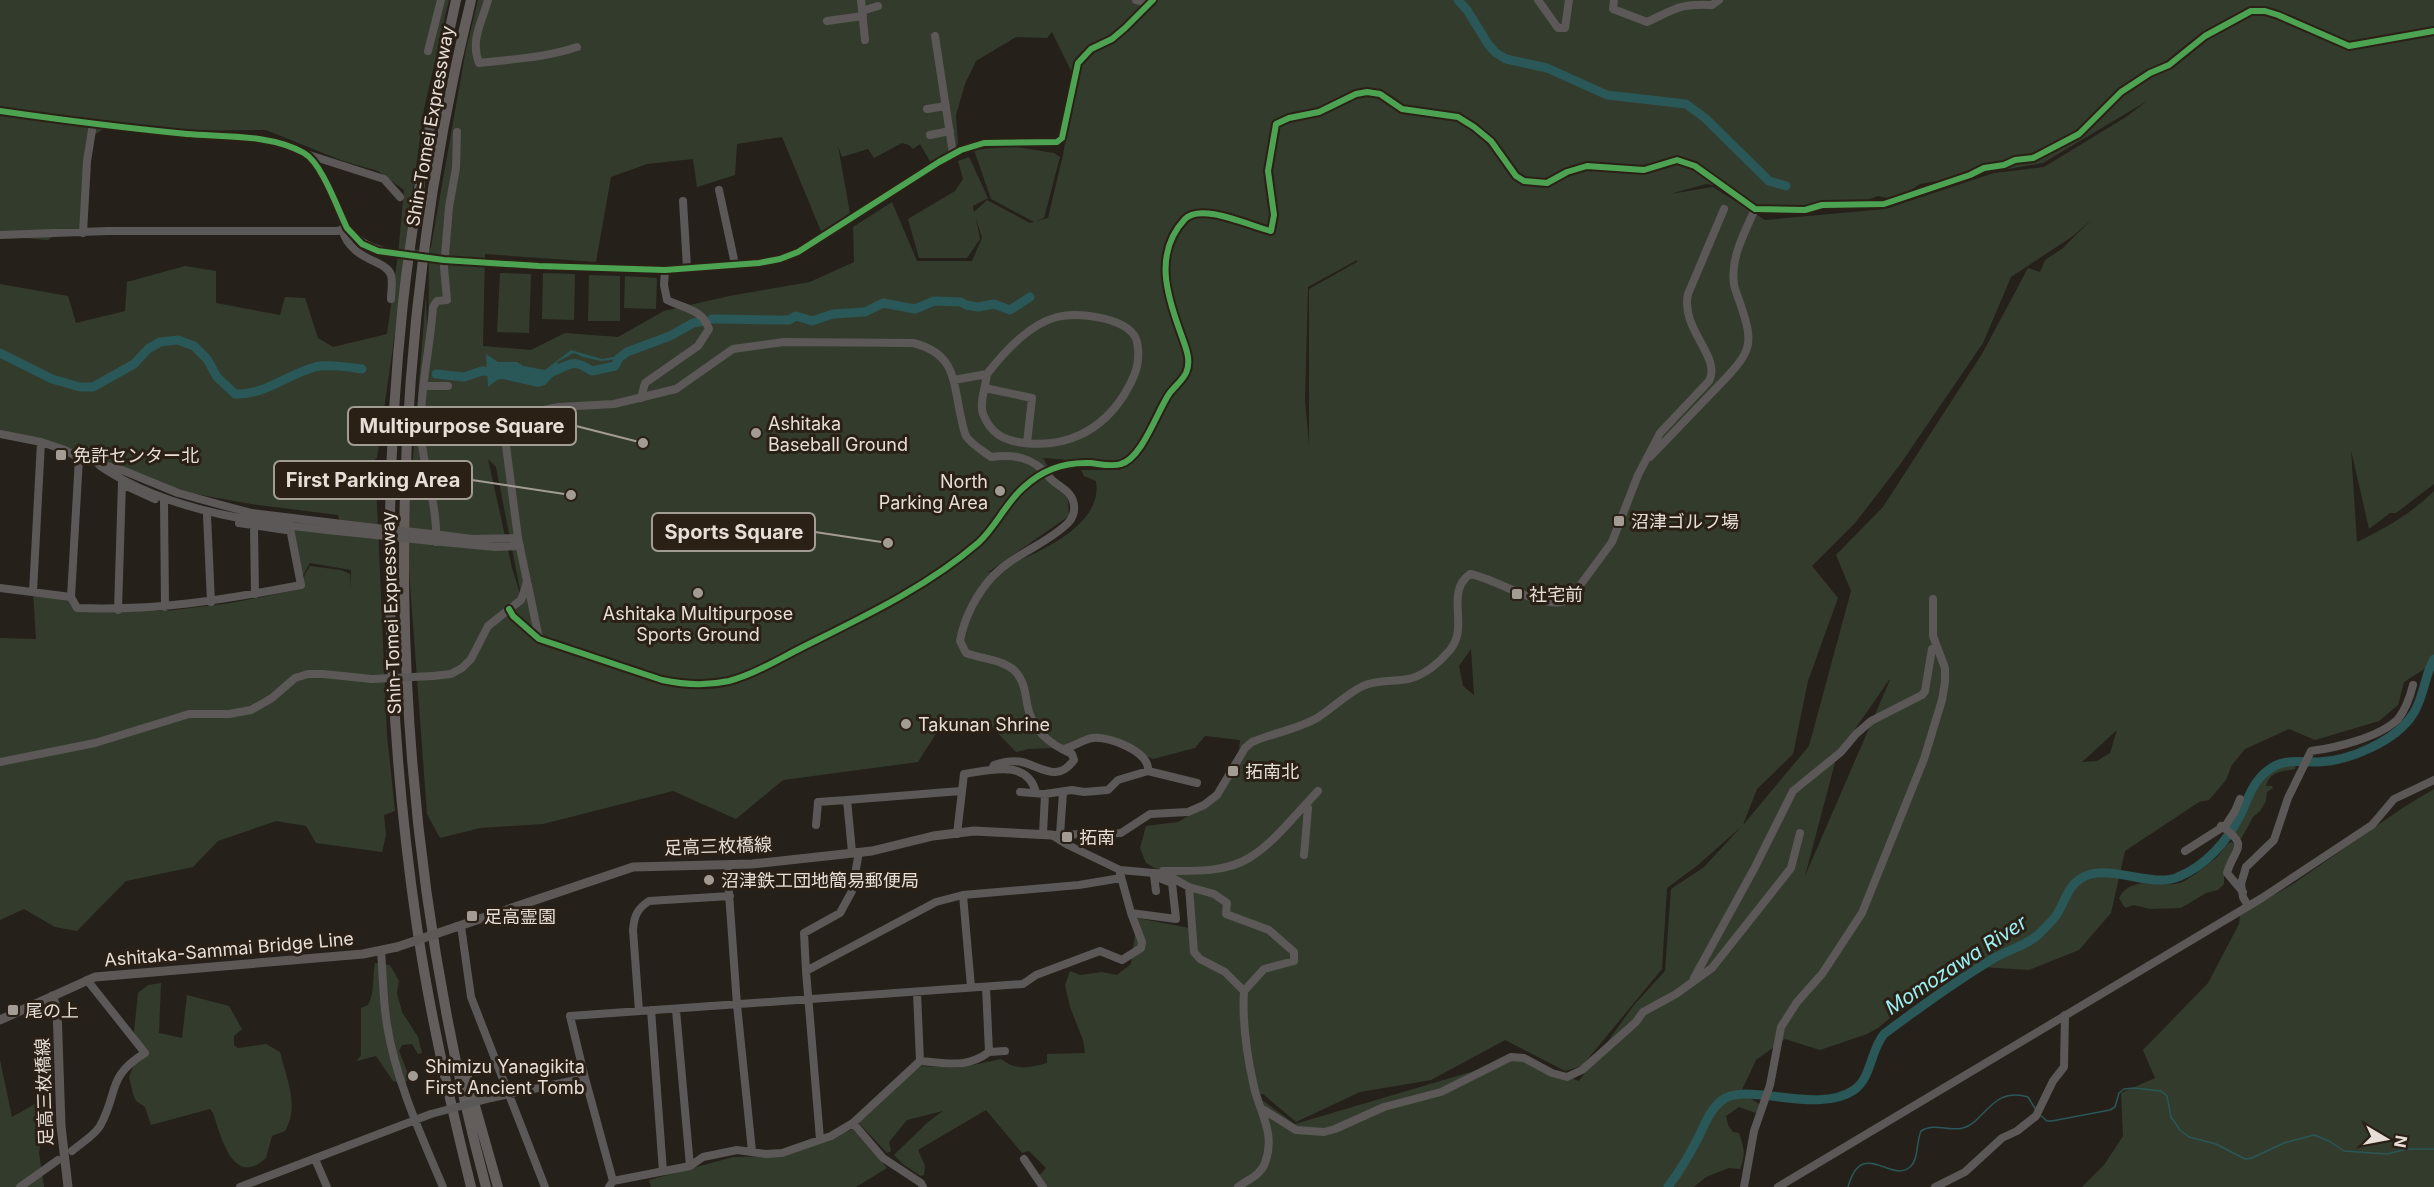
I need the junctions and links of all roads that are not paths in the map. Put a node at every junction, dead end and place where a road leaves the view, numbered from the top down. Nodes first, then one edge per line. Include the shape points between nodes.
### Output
1 (441, 0) edge
2 (456, 0) edge
3 (471, 0) edge
4 (488, 0) edge
5 (861, 0) edge
6 (1136, 0) edge
7 (1538, 0) edge
8 (1569, 0) edge
9 (1614, 0) edge
10 (1719, 0) edge
11 (1151, 2) edge
12 (878, 6) dead end
13 (862, 14) junction
14 (827, 21) dead end
15 (2434, 31) edge
16 (935, 36) dead end
17 (865, 40) dead end
18 (577, 47) dead end
19 (428, 51) dead end
20 (946, 106) junction
21 (927, 109) dead end
22 (0, 111) edge
23 (93, 124) junction
24 (950, 131) junction
25 (457, 132) dead end
26 (930, 135) dead end
27 (306, 154) junction
28 (953, 154) junction
29 (719, 190) dead end
30 (400, 197) dead end
31 (683, 201) dead end
32 (1724, 209) dead end
33 (1755, 209) junction
34 (345, 229) junction
35 (83, 233) junction
36 (0, 235) edge
37 (443, 260) junction
38 (735, 264) junction
39 (687, 268) junction
40 (665, 270) junction
41 (391, 299) dead end
42 (987, 374) junction
43 (954, 380) junction
44 (425, 386) junction
45 (448, 386) dead end
46 (985, 388) junction
47 (641, 398) junction
48 (0, 434) edge
49 (40, 442) junction
50 (1027, 443) junction
51 (79, 458) junction
52 (1644, 464) junction
53 (1045, 472) junction
54 (122, 478) junction
55 (164, 502) junction
56 (207, 515) junction
57 (289, 525) junction
58 (254, 526) junction
59 (434, 538) junction
60 (519, 542) junction
61 (527, 581) junction
62 (0, 588) edge
63 (33, 592) junction
64 (255, 594) junction
65 (71, 597) junction
66 (1933, 599) dead end
67 (211, 602) junction
68 (165, 607) junction
69 (509, 609) junction
70 (118, 610) junction
71 (539, 639) junction
72 (1936, 648) junction
73 (2413, 685) dead end
74 (1061, 749) junction
75 (0, 762) edge
76 (992, 769) junction
77 (1148, 771) junction
78 (2434, 780) edge
79 (1197, 783) dead end
80 (961, 791) junction
81 (1318, 791) dead end
82 (1020, 792) dead end
83 (1036, 793) junction
84 (1063, 793) junction
85 (1045, 794) junction
86 (2240, 799) dead end
87 (847, 800) junction
88 (1306, 804) junction
89 (816, 825) dead end
90 (2224, 828) junction
91 (1800, 833) dead end
92 (957, 834) junction
93 (1052, 834) junction
94 (2185, 851) dead end
95 (856, 852) junction
96 (1304, 855) dead end
97 (727, 866) junction
98 (1121, 874) junction
99 (1153, 874) junction
100 (1189, 887) junction
101 (1156, 891) dead end
102 (2243, 892) junction
103 (963, 895) junction
104 (730, 896) junction
105 (2248, 906) junction
106 (1131, 914) junction
107 (429, 916) junction
108 (458, 926) junction
109 (397, 947) joint
110 (381, 951) junction
111 (806, 972) junction
112 (87, 980) junction
113 (1692, 982) junction
114 (971, 987) junction
115 (986, 987) junction
116 (1244, 991) junction
117 (917, 992) junction
118 (52, 996) junction
119 (809, 1000) junction
120 (737, 1005) junction
121 (651, 1010) junction
122 (676, 1010) junction
123 (639, 1011) junction
124 (2065, 1016) junction
125 (0, 1020) edge
126 (1005, 1051) dead end
127 (989, 1052) junction
128 (920, 1061) junction
129 (585, 1078) junction
130 (509, 1093) junction
131 (1264, 1110) junction
132 (415, 1119) junction
133 (855, 1125) junction
134 (820, 1139) junction
135 (72, 1151) dead end
136 (752, 1152) junction
137 (315, 1159) junction
138 (58, 1160) dead end
139 (1024, 1160) dead end
140 (690, 1166) junction
141 (663, 1171) junction
142 (262, 1183) edge
143 (611, 1184) edge
144 (20, 1187) edge
145 (68, 1187) edge
146 (240, 1187) edge
147 (327, 1187) edge
148 (443, 1187) edge
149 (469, 1187) edge
150 (486, 1187) edge
151 (498, 1187) edge
152 (545, 1187) edge
153 (923, 1187) edge
154 (1043, 1187) edge
155 (1238, 1187) edge
156 (1744, 1187) edge
157 (1778, 1187) edge
158 (1935, 1187) edge

1 - 19 street
2 - 149 highway, Shin-Tomei Expressway via 418,192 398,359 389,545 397,740 417,929
3 - 107 highway, Shin-Tomei Expressway via 430,207 408,424 404,546 407,672 416,807
4 - 18 street via 477,33 478,63 553,55
5 - 13 street
6 - 11 street
7 - 8 street via 1558,28 1565,28
9 - 10 street via 1613,9 1647,22 1671,9 1712,5
11 - 28 street via 1112,39 1091,49 1078,63 1058,142 984,143
12 - 13 street
13 - 14 street
13 - 17 street
15 - 33 street via 2349,46 2278,15 2251,11 2205,36 2169,65 2133,83 2079,134 2032,158 1984,168 1884,204
16 - 20 street
20 - 21 street
20 - 24 street
22 - 23 street
23 - 27 street via 236,137
23 - 35 street
24 - 26 street
24 - 28 street
25 - 37 street
27 - 30 street via 384,178
27 - 34 street via 318,169
28 - 38 street via 798,252 780,259
29 - 38 street
31 - 39 street
32 - 52 street via 1685,306 1713,373 1660,433
33 - 52 street via 1734,260 1734,284 1750,335 1748,347 1724,380
33 - 53 street via 1695,166 1677,160 1644,170 1587,166 1547,183 1524,181 1491,141 1458,117 1402,109 1380,94 1356,94 1319,112 1289,118 1276,124 1268,171 1274,215 1271,231 1202,213 1187,216 1168,248 1165,276 1170,305 1189,359 1186,373 1169,393 1143,443 1128,461 1114,465 1071,463
34 - 35 street
34 - 37 street, bridge via 362,244 378,250
34 - 41 street via 344,239 354,250 388,270
35 - 36 street
37 - 40 street
37 - 44 street via 447,300 437,301 434,307
38 - 39 street
39 - 40 street
40 - 47 street via 667,300 705,318 709,330 698,346 645,383
42 - 43 street
42 - 46 street
42 - 50 street via 1032,330 1056,317 1094,316 1134,334 1138,354 1134,376 1112,411 1074,439 1041,445
43 - 47 street via 939,352 913,343 776,343 734,350 676,389
43 - 53 street via 967,437 991,457 1026,458
44 - 45 street
44 - 59 street via 420,406 421,435
46 - 50 street via 982,413 993,433
46 - 50 street via 1032,398
47 - 60 street via 533,412 507,427 505,438
48 - 49 street
49 - 51 street
49 - 63 street
51 - 54 street
51 - 65 street
52 - 93 street via 1612,542 1564,603 1544,603 1470,574 1459,586 1457,638 1430,669 1410,679 1363,686 1315,719 1252,742 1217,795 1188,812 1150,814 1121,833
53 - 71 street via 1022,488 980,541 952,563 885,604 745,676 715,683 679,684
53 - 74 street via 1072,498 1071,520 994,574 975,601 960,641 966,653 998,661 1014,671 1024,685 1032,721 1042,736
54 - 55 street
54 - 57 street via 192,506
54 - 70 street
55 - 56 street
55 - 68 street
56 - 58 street
56 - 67 street
57 - 58 street
57 - 59 street, bridge
57 - 64 street via 301,585
58 - 64 street
59 - 60 street via 495,547
60 - 61 street
61 - 69 street via 520,600
61 - 71 street
62 - 63 street
63 - 65 street
64 - 67 street
65 - 70 street via 77,608
66 - 72 street
67 - 68 street
68 - 70 street
69 - 71 street
69 - 75 street, bridge via 488,626 471,659 451,674 372,679 308,674 295,678 251,710 189,714 95,743
72 - 113 street via 1932,650 1926,691 1871,721 1793,792
72 - 156 street via 1945,668 1944,682 1924,759 1862,912 1822,974 1781,1027
73 - 102 street via 2406,708 2386,728 2311,751 2288,798 2274,840 2246,867
74 - 76 street via 1072,754 1074,760 1055,772 1011,761
74 - 77 street via 1104,737 1143,756
76 - 80 street via 964,774
76 - 83 street via 1025,773
77 - 79 street
77 - 84 street via 1118,780 1107,790
78 - 105 street via 2394,799 2380,819 2365,830
80 - 87 street
80 - 92 street
81 - 88 street
82 - 83 street
83 - 85 street
84 - 85 street
84 - 93 street
85 - 93 street
86 - 90 street
87 - 89 street via 818,802
87 - 95 street
88 - 96 street
88 - 99 street via 1248,859 1196,871
90 - 94 street
90 - 102 street via 2235,836 2239,847 2227,873
91 - 113 street via 1791,868 1712,968
92 - 93 main road, 足高三枚橋線
92 - 95 main road, 足高三枚橋線
93 - 98 street
95 - 97 main road, 足高三枚橋線
95 - 111 street via 852,891 840,913 804,933
97 - 104 street
97 - 108 main road, 足高三枚橋線 via 654,865 622,869
98 - 99 street
98 - 103 street
98 - 106 street
99 - 100 street via 1165,874
99 - 101 street
99 - 106 street via 1172,883 1176,919
100 - 116 street via 1194,952 1225,972
100 - 116 street via 1214,894 1227,903 1226,914 1269,930 1294,952 1294,962 1264,969
102 - 105 street
103 - 111 street via 936,902
103 - 114 street
104 - 120 street
104 - 123 street via 649,901 639,908 633,930
105 - 124 street
106 - 115 street via 1141,948 1122,960 1100,951 1036,975 1023,984
107 - 150 highway, Shin-Tomei Expressway via 458,1069
107 - 151 highway via 464,1067
108 - 109 main road, 足高三枚橋線, bridge
108 - 130 street via 471,997
109 - 110 main road, Ashitaka-Sammai Bridge Line
110 - 112 main road, Ashitaka-Sammai Bridge Line
110 - 132 street via 387,1024
111 - 119 street
112 - 118 main road, Ashitaka-Sammai Bridge Line
112 - 135 street via 145,1053 128,1063 114,1084 96,1131
113 - 131 street via 1644,1012 1606,1051 1567,1077 1524,1058 1511,1058 1441,1092 1384,1107 1324,1132 1296,1130
114 - 115 street
114 - 117 street
115 - 127 street
116 - 131 street via 1255,1089
117 - 119 street
117 - 128 street
118 - 125 main road, Ashitaka-Sammai Bridge Line
118 - 145 main road, 足高三枚橋線 via 57,1009 61,1126
119 - 120 street
119 - 134 street
120 - 122 street
120 - 136 street
121 - 122 street
121 - 123 street
121 - 141 street
122 - 140 street
123 - 129 street via 570,1016
124 - 157 street
124 - 158 street via 2064,1067 2038,1113 2017,1131 2002,1137 1965,1172
126 - 127 street
127 - 128 street via 978,1060 960,1064
128 - 133 street
129 - 130 street
129 - 143 street
130 - 132 street, bridge
130 - 152 street
131 - 155 street via 1269,1136 1265,1162 1258,1173
132 - 137 street
132 - 148 street
133 - 134 street
133 - 153 street via 883,1158
134 - 136 street via 782,1153
136 - 140 street via 737,1150 703,1157
137 - 142 street
137 - 147 street
138 - 144 street
139 - 154 street
140 - 141 street
141 - 143 street
142 - 146 street

